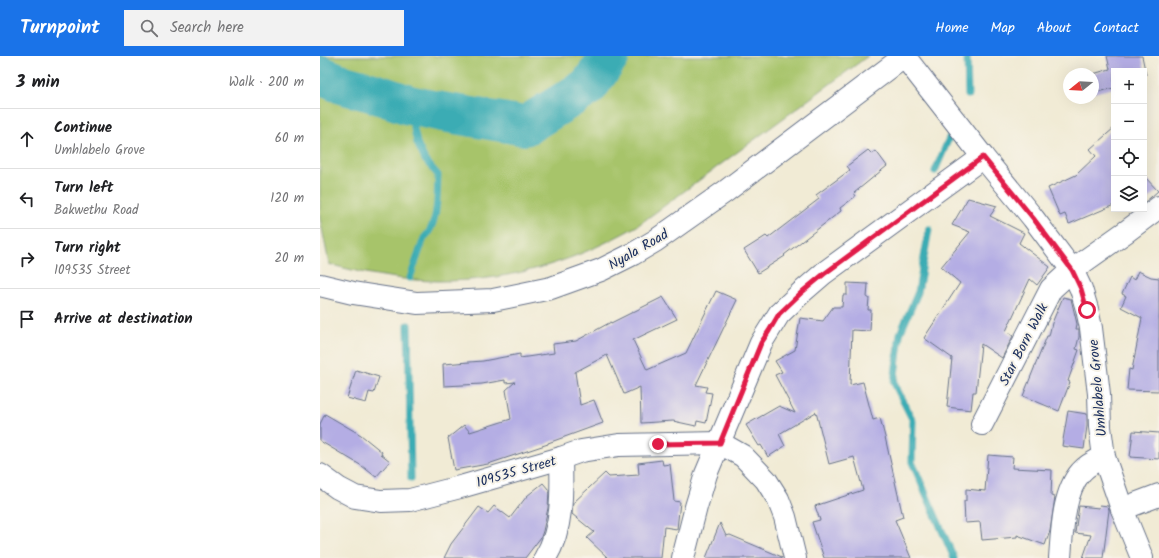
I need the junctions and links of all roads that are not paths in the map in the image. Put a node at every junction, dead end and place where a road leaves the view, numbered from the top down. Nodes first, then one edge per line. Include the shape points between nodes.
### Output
1 (905, 56) edge
2 (983, 157) junction
3 (1159, 207) edge
4 (1072, 270) junction
5 (320, 285) edge
6 (982, 424) dead end
7 (720, 443) junction
8 (1104, 457) junction
9 (562, 458) junction
10 (320, 475) edge
11 (1159, 495) edge
12 (1122, 509) junction
13 (545, 558) edge
14 (683, 558) edge
15 (795, 558) edge
16 (1060, 558) edge
17 (1142, 558) edge

1 - 2 street, Umhlabelo Grove
1 - 5 street, Nyala Road via 655,242 601,270 551,288 493,300 417,302 353,293
2 - 4 street, Umhlabelo Grove
2 - 7 street via 824,274 779,314 761,343
3 - 4 street, Star Born Walk
4 - 6 street, Star Born Walk via 1051,289
4 - 8 street, Umhlabelo Grove via 1081,289 1091,328
7 - 9 street, 109535 Street via 619,445 581,451
7 - 14 street via 706,474
7 - 15 street via 743,456 766,480 778,499
8 - 12 street, Umhlabelo Grove
8 - 16 street via 1081,472 1072,487 1064,514
9 - 10 street, 109535 Street via 410,500 381,501 355,497
9 - 13 street via 560,512 556,535
11 - 12 street
12 - 17 street, Umhlabelo Grove

